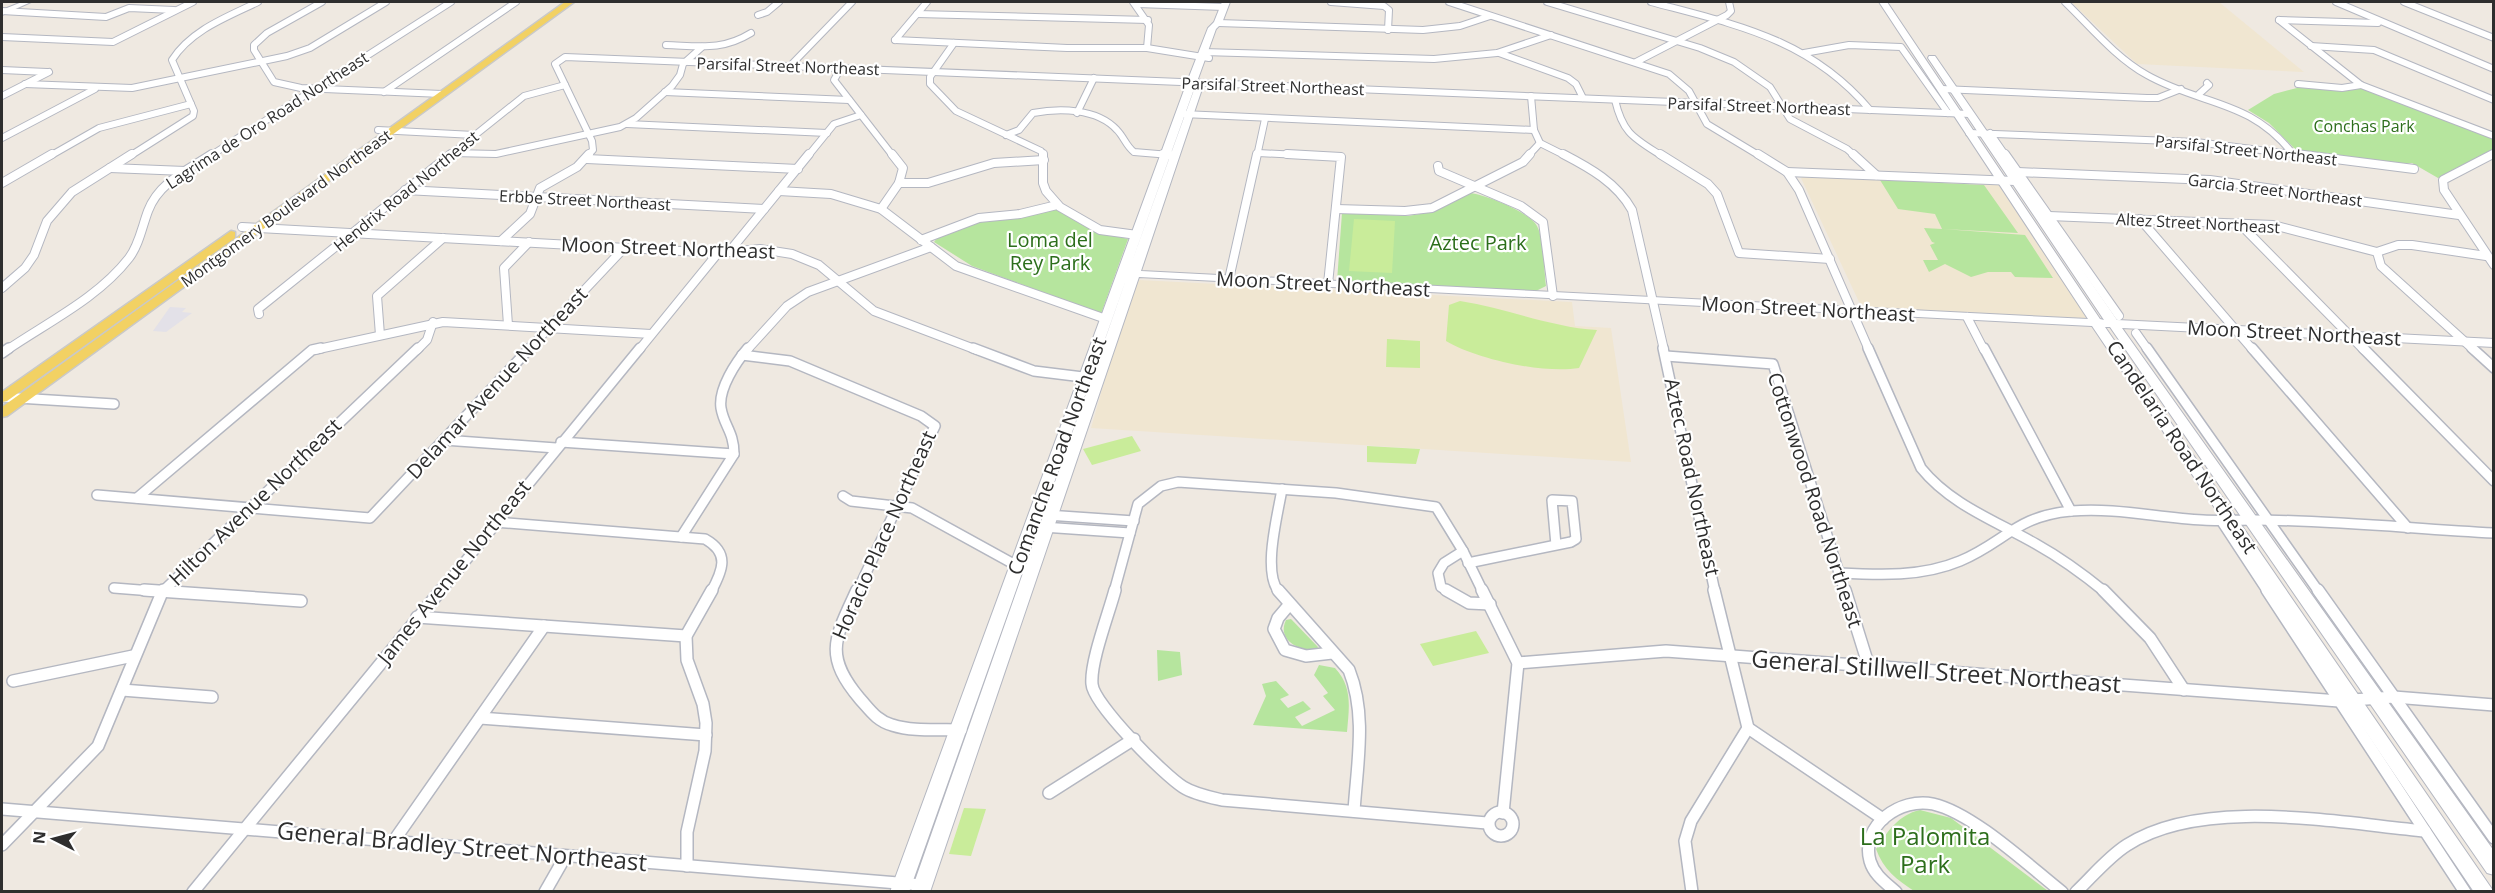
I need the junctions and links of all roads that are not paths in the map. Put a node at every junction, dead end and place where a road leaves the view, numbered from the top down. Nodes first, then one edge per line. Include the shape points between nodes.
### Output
1 (27, 2) edge
2 (194, 2) edge
3 (258, 2) edge
4 (322, 2) edge
5 (386, 2) edge
6 (451, 2) edge
7 (516, 2) edge
8 (558, 2) edge
9 (570, 2) edge
10 (779, 2) edge
11 (852, 2) edge
12 (927, 2) edge
13 (1331, 2) edge
14 (1449, 2) edge
15 (1547, 2) edge
16 (1651, 2) edge
17 (1729, 2) edge
18 (1883, 2) edge
19 (1893, 2) edge
20 (2065, 2) edge
21 (2336, 2) edge
22 (2404, 2) edge
23 (1134, 3) edge
24 (1225, 4) edge
25 (176, 10) junction
26 (2, 12) edge
27 (917, 14) junction
28 (758, 15) dead end
29 (1490, 16) junction
30 (1148, 20) junction
31 (1717, 21) junction
32 (2380, 22) junction
33 (1218, 23) junction
34 (1389, 30) junction
35 (751, 33) dead end
36 (1551, 35) junction
37 (2, 38) edge
38 (2493, 38) edge
39 (1678, 41) junction
40 (954, 43) junction
41 (666, 45) dead end
42 (2311, 46) junction
43 (702, 47) junction
44 (1147, 48) junction
45 (1804, 52) junction
46 (1497, 53) junction
47 (1207, 55) junction
48 (261, 62) junction
49 (685, 62) junction
50 (1636, 62) junction
51 (790, 66) junction
52 (841, 68) junction
53 (2493, 69) edge
54 (2, 70) edge
55 (934, 72) junction
56 (1094, 78) junction
57 (180, 80) junction
58 (1196, 83) junction
59 (2207, 83) dead end
60 (25, 84) junction
61 (2298, 84) dead end
62 (565, 85) junction
63 (2361, 85) junction
64 (97, 87) junction
65 (315, 88) junction
66 (1948, 89) junction
67 (2181, 89) junction
68 (384, 92) junction
69 (665, 92) junction
70 (428, 94) junction
71 (442, 94) junction
72 (2199, 94) junction
73 (2, 96) edge
74 (1531, 96) junction
75 (1583, 98) junction
76 (849, 100) junction
77 (1615, 100) junction
78 (2493, 100) edge
79 (1696, 103) junction
80 (191, 104) junction
81 (1782, 107) junction
82 (1870, 110) junction
83 (1077, 113) junction
84 (1186, 114) junction
85 (1959, 114) junction
86 (861, 116) junction
87 (1265, 119) junction
88 (627, 124) junction
89 (378, 130) junction
90 (1534, 130) junction
91 (392, 131) junction
92 (827, 133) junction
93 (1981, 133) junction
94 (589, 134) junction
95 (474, 135) junction
96 (1006, 135) junction
97 (2493, 136) edge
98 (2, 138) edge
99 (1540, 142) junction
100 (452, 153) junction
101 (1258, 153) junction
102 (2293, 154) junction
103 (1171, 155) junction
104 (2492, 156) edge
105 (587, 159) junction
106 (1044, 160) junction
107 (1438, 166) dead end
108 (110, 168) junction
109 (798, 169) junction
110 (2414, 169) dead end
111 (185, 171) junction
112 (1787, 172) junction
113 (1876, 175) junction
114 (2012, 178) junction
115 (2, 183) edge
116 (899, 183) junction
117 (1475, 187) junction
118 (405, 190) junction
119 (779, 190) junction
120 (536, 197) junction
121 (1057, 205) junction
122 (764, 209) junction
123 (881, 209) junction
124 (1336, 209) junction
125 (2459, 215) junction
126 (2049, 216) junction
127 (2140, 219) junction
128 (2239, 223) junction
129 (242, 227) junction
130 (259, 228) junction
131 (353, 234) junction
132 (1143, 235) junction
133 (443, 238) junction
134 (921, 240) junction
135 (501, 241) junction
136 (529, 242) junction
137 (625, 247) junction
138 (931, 247) junction
139 (729, 252) junction
140 (2377, 252) junction
141 (718, 253) junction
142 (2487, 256) junction
143 (1830, 259) junction
144 (2493, 266) edge
145 (1129, 274) junction
146 (1229, 279) junction
147 (838, 280) junction
148 (1328, 284) junction
149 (2, 288) edge
150 (1553, 296) junction
151 (1654, 301) junction
152 (1853, 311) junction
153 (259, 314) dead end
154 (1967, 317) junction
155 (1106, 319) junction
156 (2116, 320) junction
157 (433, 322) junction
158 (2097, 324) junction
159 (508, 325) junction
160 (550, 327) junction
161 (2238, 331) junction
162 (2136, 333) dead end
163 (380, 334) junction
164 (651, 334) junction
165 (2349, 336) junction
166 (2464, 341) junction
167 (2493, 343) edge
168 (2, 353) edge
169 (742, 355) junction
170 (1666, 356) junction
171 (2493, 368) edge
172 (1092, 378) junction
173 (2, 397) edge
174 (22, 398) junction
175 (114, 404) dead end
176 (2, 413) edge
177 (444, 440) junction
178 (559, 445) junction
179 (735, 454) junction
180 (2493, 481) edge
181 (1282, 489) junction
182 (97, 495) dead end
183 (843, 496) dead end
184 (137, 498) junction
185 (899, 506) junction
186 (246, 509) junction
187 (2071, 511) junction
188 (1034, 520) junction
189 (1134, 520) junction
190 (2253, 520) junction
191 (2270, 521) junction
192 (495, 522) junction
193 (1050, 522) junction
194 (2228, 522) junction
195 (2408, 528) junction
196 (2011, 530) junction
197 (1130, 533) junction
198 (2493, 533) edge
199 (681, 537) junction
200 (1556, 545) junction
201 (1463, 551) junction
202 (1468, 563) junction
203 (1025, 569) junction
204 (1839, 573) junction
205 (114, 588) dead end
206 (162, 591) junction
207 (301, 601) dead end
208 (1490, 604) junction
209 (1289, 605) junction
210 (417, 617) junction
211 (544, 626) junction
212 (686, 636) junction
213 (1332, 653) junction
214 (134, 656) junction
215 (1730, 658) junction
216 (1518, 663) junction
217 (1869, 667) junction
218 (13, 681) dead end
219 (122, 690) junction
220 (2184, 690) junction
221 (212, 697) dead end
222 (2394, 697) junction
223 (2354, 699) junction
224 (2378, 699) junction
225 (2339, 701) junction
226 (2493, 705) edge
227 (480, 718) junction
228 (1748, 728) junction
229 (957, 730) junction
230 (975, 731) junction
231 (706, 735) junction
232 (1134, 739) junction
233 (1049, 793) dead end
234 (2, 809) edge
235 (1354, 811) junction
236 (33, 812) junction
237 (1503, 813) junction
238 (1883, 819) junction
239 (1487, 824) junction
240 (244, 830) junction
241 (2425, 831) junction
242 (2493, 838) edge
243 (393, 842) junction
244 (2, 845) edge
245 (565, 857) junction
246 (687, 866) junction
247 (2493, 867) edge
248 (900, 888) edge
249 (921, 888) edge
250 (193, 891) edge
251 (545, 891) edge
252 (1692, 891) edge
253 (1896, 891) edge
254 (2062, 891) edge
255 (2076, 891) edge
256 (2465, 891) edge
257 (2485, 891) edge

1 - 26 street
2 - 25 street
3 - 57 street via 180,47 172,60
4 - 48 street via 258,39 253,48
5 - 48 street via 306,50
6 - 65 street, Lagrima de Oro Road Northeast
7 - 68 street
8 - 70 main road, Montgomery Boulevard Northeast
9 - 71 main road, Montgomery Boulevard Northeast
10 - 28 street
11 - 51 street
12 - 27 street
13 - 34 street via 1384,6 1389,10
14 - 29 street
15 - 39 street
16 - 31 street
17 - 31 street via 1731,10
18 - 66 street, Candelaria Road Northeast
19 - 66 street, Candelaria Road Northeast
20 - 67 street via 2132,64
21 - 32 street
22 - 38 street
23 - 24 street
23 - 30 street
24 - 33 street, Comanche Road Northeast
25 - 26 street via 140,9 106,17
25 - 37 street via 113,42
27 - 30 street
27 - 40 street via 895,40
29 - 34 street via 1443,29
29 - 36 street
30 - 44 street
31 - 39 street
31 - 45 street
32 - 42 street via 2279,20
32 - 53 street
33 - 34 street
33 - 47 street, Comanche Road Northeast via 1221,29
35 - 43 street via 731,45
36 - 46 street
36 - 50 street
39 - 50 street
39 - 81 street via 1720,55 1748,70 1770,87
40 - 44 street
40 - 55 street
41 - 43 street
42 - 63 street
42 - 78 street via 2374,50
43 - 49 street
44 - 47 street
45 - 82 street via 1847,81
45 - 85 street via 1849,45 1905,49
46 - 47 street via 1434,59
46 - 75 street via 1568,78
47 - 58 street, Comanche Road Northeast
48 - 57 street
48 - 65 street via 271,79 279,84
49 - 51 street, Parsifal Street Northeast
49 - 62 street, Parsifal Street Northeast via 565,57 556,61
49 - 69 street via 678,79
50 - 79 street via 1684,83
51 - 52 street, Parsifal Street Northeast
52 - 55 street, Parsifal Street Northeast
52 - 76 street via 834,80
54 - 60 street via 49,72
55 - 56 street, Parsifal Street Northeast
55 - 96 street via 928,81 956,111
56 - 58 street, Parsifal Street Northeast
56 - 83 street
57 - 64 street via 132,88
57 - 80 street
58 - 74 street, Parsifal Street Northeast
58 - 84 street, Comanche Road Northeast
59 - 72 street
60 - 64 street
60 - 73 street
61 - 63 street via 2342,88
62 - 94 street
62 - 95 street, Hendrix Road Northeast via 524,96
63 - 97 street
64 - 98 street
65 - 68 street
65 - 111 street, Lagrima de Oro Road Northeast
66 - 67 street via 2147,99
66 - 85 street, Candelaria Road Northeast
67 - 72 street
68 - 70 street
69 - 76 street
69 - 88 street
70 - 71 street
70 - 89 main road, Montgomery Boulevard Northeast
71 - 91 main road, Montgomery Boulevard Northeast
72 - 102 street via 2249,113 2279,135
74 - 75 street, Parsifal Street Northeast
74 - 90 street
75 - 77 street, Parsifal Street Northeast
76 - 86 street
77 - 79 street, Parsifal Street Northeast
77 - 143 street via 1620,122 1630,136 1708,184 1717,194 1739,254
79 - 81 street, Parsifal Street Northeast
79 - 112 street via 1701,116 1716,132
80 - 108 street via 194,111 188,120
80 - 115 street via 99,128
81 - 82 street, Parsifal Street Northeast
81 - 113 street via 1790,119 1847,149
82 - 85 street, Parsifal Street Northeast
83 - 96 street via 1034,113 1019,130
83 - 103 street via 1110,124 1134,152
84 - 87 street
84 - 103 street, Comanche Road Northeast
85 - 93 street, Candelaria Road Northeast
86 - 92 street via 839,121
86 - 116 street via 900,162 903,174
87 - 90 street
87 - 101 street
88 - 92 street
88 - 94 street
89 - 91 street
89 - 129 main road, Montgomery Boulevard Northeast
90 - 99 street
91 - 95 street
91 - 130 main road, Montgomery Boulevard Northeast
92 - 109 street
93 - 102 street, Parsifal Street Northeast via 2164,140
93 - 114 street, Candelaria Road Northeast
93 - 114 street
94 - 100 street via 496,154
94 - 105 street via 594,145
95 - 100 street, Hendrix Road Northeast
96 - 106 street via 1041,151
99 - 117 street via 1522,162
99 - 151 street, Aztec Road Northeast via 1571,158 1627,197
100 - 118 street, Hendrix Road Northeast
101 - 124 street via 1341,157
101 - 146 street
102 - 110 street, Parsifal Street Northeast
103 - 132 street, Comanche Road Northeast
104 - 125 street via 2443,180 2444,190
105 - 109 street
105 - 120 street via 547,183
106 - 116 street via 994,163 927,183
106 - 121 street via 1044,190
107 - 117 street via 1439,171
108 - 111 street
108 - 149 street via 58,206 47,221 30,262
109 - 119 street
111 - 168 street, Lagrima de Oro Road Northeast via 152,197 137,243 119,269
112 - 113 street
112 - 143 street
113 - 114 street
114 - 125 street, Garcia Street Northeast via 2210,180
114 - 126 street
114 - 156 street, Candelaria Road Northeast
114 - 158 street, Candelaria Road Northeast
116 - 123 street
117 - 124 street via 1424,210
117 - 150 street via 1530,211 1543,222
118 - 120 street, Erbbe Street Northeast
118 - 131 street, Hendrix Road Northeast
119 - 122 street
119 - 123 street via 831,194
120 - 122 street, Erbbe Street Northeast
120 - 135 street via 530,214
121 - 132 street via 1101,230
121 - 134 street via 979,218
122 - 139 street
123 - 134 street
124 - 148 street
125 - 142 street
126 - 127 street, Altez Street Northeast
126 - 156 street
127 - 128 street, Altez Street Northeast
127 - 161 street
128 - 140 street, Altez Street Northeast via 2292,229
128 - 165 street
129 - 130 street, Moon Street Northeast
129 - 173 main road, Montgomery Boulevard Northeast
130 - 131 street, Moon Street Northeast
130 - 174 main road, Montgomery Boulevard Northeast
131 - 133 street, Moon Street Northeast
131 - 153 street, Hendrix Road Northeast via 258,309
132 - 145 street, Comanche Road Northeast
133 - 135 street, Moon Street Northeast
133 - 163 street via 377,296
134 - 138 street
135 - 136 street, Moon Street Northeast
136 - 137 street, Moon Street Northeast
136 - 159 street via 504,268
137 - 141 street, Moon Street Northeast
137 - 160 street, Delamar Avenue Northeast
138 - 147 street
138 - 155 street via 956,266
139 - 141 street, Moon Street Northeast
139 - 147 street, Moon Street Northeast via 760,249 792,254 819,265
140 - 142 street, Altez Street Northeast via 2412,245
140 - 166 street via 2381,266
141 - 164 street, James Avenue Northeast
142 - 144 street
143 - 152 street
145 - 146 street, Moon Street Northeast
145 - 155 street, Comanche Road Northeast
145 - 172 street, Comanche Road Northeast
146 - 148 street, Moon Street Northeast
147 - 169 street via 792,301
147 - 172 street, Moon Street Northeast via 874,311 1034,371
148 - 150 street, Moon Street Northeast
150 - 151 street, Moon Street Northeast
151 - 152 street, Moon Street Northeast
151 - 170 street, Aztec Road Northeast
152 - 154 street, Moon Street Northeast
152 - 196 street via 1931,483 1948,498
154 - 158 street, Moon Street Northeast
154 - 187 street
155 - 172 street, Comanche Road Northeast
156 - 158 street, Moon Street Northeast
156 - 161 street, Moon Street Northeast
156 - 190 street, Candelaria Road Northeast
157 - 159 street
157 - 163 street
157 - 186 street, Hilton Avenue Northeast via 422,345
158 - 194 street, Candelaria Road Northeast
159 - 160 street
160 - 164 street
160 - 177 street, Delamar Avenue Northeast
161 - 165 street, Moon Street Northeast
161 - 195 street
162 - 191 street
163 - 184 street via 312,350
164 - 178 street, James Avenue Northeast
165 - 166 street, Moon Street Northeast
165 - 180 street
166 - 167 street, Moon Street Northeast
166 - 171 street
169 - 179 street via 728,376 721,398
169 - 185 street, Horacio Place Northeast via 800,365 930,420 935,426 933,434
170 - 204 street, Cottonwood Road Northeast via 1773,364
170 - 215 street, Aztec Road Northeast
172 - 188 street, Comanche Road Northeast
172 - 193 street, Comanche Road Northeast
173 - 174 street
174 - 175 street
174 - 176 main road, Montgomery Boulevard Northeast
177 - 178 street
177 - 186 street, Delamar Avenue Northeast via 370,518
178 - 179 street
178 - 192 street, James Avenue Northeast
179 - 199 street
181 - 189 street via 1178,482 1148,494 1138,504
181 - 201 street via 1436,507
181 - 209 street via 1270,573 1273,585
182 - 184 street
183 - 185 street via 851,501
184 - 186 street
185 - 203 street via 924,513
185 - 229 street, Horacio Place Northeast via 841,625 834,653 837,665 842,678 883,722 900,727
186 - 206 street, Hilton Avenue Northeast
187 - 194 street
187 - 196 street via 2026,520
188 - 193 street
188 - 203 street, Comanche Road Northeast
189 - 193 street
189 - 197 street
190 - 191 street
190 - 194 street
190 - 224 street, Candelaria Road Northeast
191 - 195 street
191 - 222 street
192 - 199 street
192 - 210 street, James Avenue Northeast
193 - 197 street
193 - 203 street, Comanche Road Northeast
194 - 223 street, Candelaria Road Northeast
194 - 225 street
195 - 198 street
196 - 204 street via 1962,561 1927,572 1883,576
196 - 220 street via 2083,572 2120,603 2161,650
197 - 232 street via 1092,687 1101,704
199 - 212 street via 714,543 725,562
200 - 200 street via 1576,539 1572,501 1552,500
200 - 202 street
201 - 202 street
201 - 208 street via 1444,563 1438,573 1441,587 1469,603
202 - 208 street
203 - 229 street, Comanche Road Northeast
203 - 230 street, Comanche Road Northeast
204 - 217 street, Cottonwood Road Northeast
205 - 206 street
206 - 207 street
206 - 214 street, Hilton Avenue Northeast
208 - 216 street
209 - 213 street
209 - 213 street via 1274,630 1285,650 1306,656
210 - 211 street
210 - 240 street, James Avenue Northeast
211 - 212 street
211 - 227 street
212 - 231 street via 687,660 703,704
213 - 235 street via 1357,684 1360,704
214 - 218 street
214 - 219 street, Hilton Avenue Northeast
215 - 216 street, General Stillwell Street Northeast via 1666,651
215 - 217 street, General Stillwell Street Northeast
215 - 228 street, Aztec Road Northeast
216 - 237 street
217 - 220 street, General Stillwell Street Northeast
219 - 221 street
219 - 236 street, Hilton Avenue Northeast via 98,746
220 - 225 street, General Stillwell Street Northeast
222 - 224 street, General Stillwell Street Northeast
222 - 226 street, General Stillwell Street Northeast
222 - 242 street
223 - 224 street, General Stillwell Street Northeast
223 - 225 street, General Stillwell Street Northeast
223 - 257 street, Candelaria Road Northeast
224 - 247 street, Candelaria Road Northeast
225 - 241 street
227 - 231 street
227 - 243 street
228 - 238 street
228 - 252 street via 1691,821 1685,841
229 - 230 street, Horacio Place Northeast
229 - 248 street, Comanche Road Northeast
230 - 249 street, Comanche Road Northeast
231 - 246 street via 687,832
232 - 233 street
232 - 235 street via 1182,786 1202,795
234 - 236 street, General Bradley Street Northeast
235 - 239 street
236 - 240 street, General Bradley Street Northeast
236 - 244 street, Hilton Avenue Northeast
237 - 239 street via 1492,814
237 - 239 street via 1514,823 1510,833 1498,834
238 - 253 street via 1867,846 1868,861 1877,876
238 - 254 street via 1906,804 1932,804 1949,810
240 - 243 street, General Bradley Street Northeast
240 - 250 street, James Avenue Northeast
241 - 255 street via 2255,816 2190,820 2153,831 2125,846
241 - 256 street
243 - 245 street, General Bradley Street Northeast
245 - 246 street, General Bradley Street Northeast
245 - 251 street
246 - 248 street, General Bradley Street Northeast
248 - 249 street, General Bradley Street Northeast

